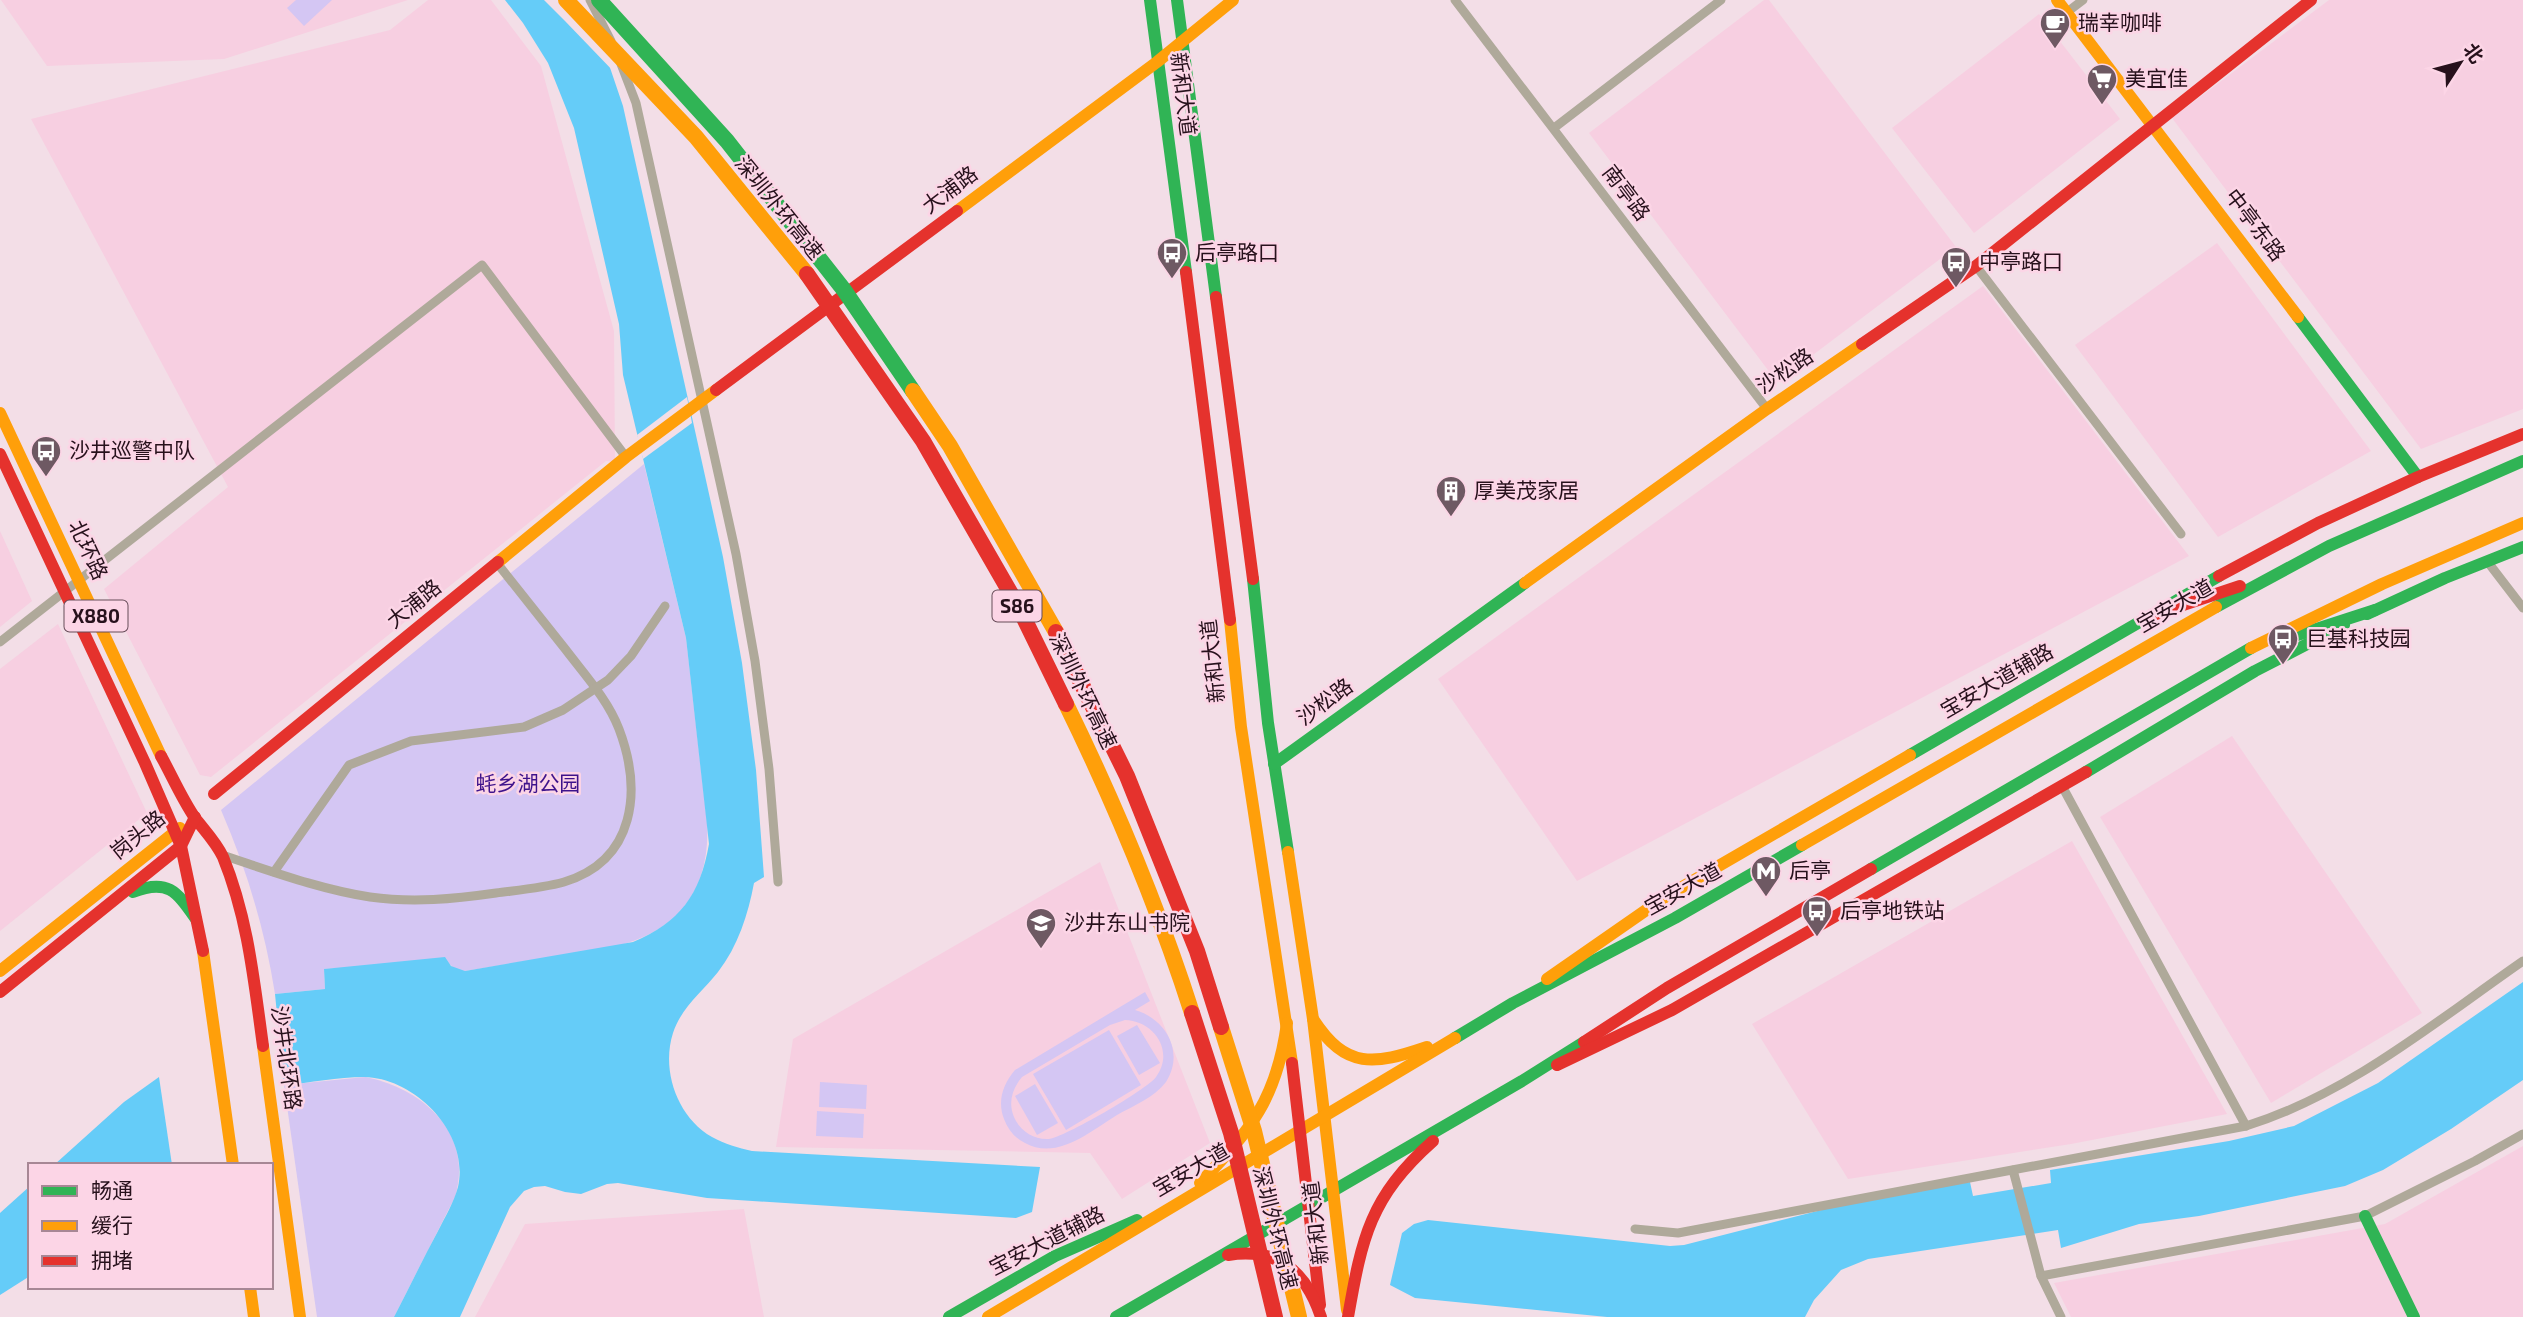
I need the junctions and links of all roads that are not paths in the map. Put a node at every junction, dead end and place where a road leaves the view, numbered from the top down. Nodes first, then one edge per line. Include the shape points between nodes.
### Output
1 (566, 0) edge
2 (590, 0) edge
3 (599, 0) edge
4 (1150, 0) edge
5 (1177, 0) edge
6 (1233, 0) edge
7 (1455, 0) edge
8 (1721, 0) edge
9 (2083, 0) edge
10 (2311, 0) edge
11 (2061, 6) edge
12 (1182, 42) junction
13 (1157, 62) junction
14 (2153, 124) junction
15 (1555, 128) junction
16 (1976, 266) junction
17 (695, 406) junction
18 (1767, 409) junction
19 (0, 413) edge
20 (2523, 435) edge
21 (0, 454) edge
22 (626, 457) junction
23 (2523, 461) edge
24 (2418, 477) junction
25 (2523, 523) edge
26 (2181, 534) dead end
27 (2523, 547) edge
28 (2487, 561) junction
29 (497, 563) junction
30 (2278, 573) junction
31 (78, 579) junction
32 (64, 590) junction
33 (665, 606) dead end
34 (2523, 608) edge
35 (2375, 610) junction
36 (2150, 616) junction
37 (0, 642) edge
38 (2244, 652) junction
39 (597, 689) junction
40 (1274, 764) junction
41 (2062, 786) junction
42 (214, 794) dead end
43 (195, 817) junction
44 (178, 839) junction
45 (222, 855) junction
46 (274, 872) junction
47 (778, 882) dead end
48 (117, 899) junction
49 (198, 922) junction
50 (2523, 961) edge
51 (0, 971) edge
52 (0, 992) edge
53 (1513, 1003) junction
54 (1313, 1019) junction
55 (1287, 1023) junction
56 (1458, 1035) junction
57 (1522, 1081) junction
58 (1468, 1113) junction
59 (1324, 1116) junction
60 (2246, 1126) junction
61 (1299, 1131) junction
62 (2523, 1133) edge
63 (233, 1163) edge
64 (2013, 1170) junction
65 (1333, 1190) junction
66 (1186, 1196) junction
67 (1308, 1205) junction
68 (1167, 1208) junction
69 (2365, 1216) junction
70 (1635, 1229) dead end
71 (1220, 1257) junction
72 (2041, 1276) junction
73 (250, 1289) edge
74 (254, 1317) edge
75 (300, 1317) edge
76 (949, 1317) edge
77 (988, 1317) edge
78 (1116, 1317) edge
79 (1275, 1317) edge
80 (1299, 1317) edge
81 (1321, 1317) edge
82 (1348, 1317) edge
83 (2061, 1317) edge
84 (2414, 1317) edge

1 - 79 main road, 深圳外环高速 / S86, bridge via 707,152 828,304 970,520 1032,634 1115,808 1168,941 1224,1114
2 - 17 street via 636,103
3 - 80 main road, 深圳外环高速 / S86, bridge via 725,137 808,238 956,453 1047,611 1137,799 1208,982 1265,1171
4 - 13 main road, 新和大道
5 - 12 main road, 新和大道
6 - 12 main road, 大浦路
7 - 15 street, 南亭路
8 - 15 street
9 - 11 street
10 - 14 main road, 沙松路
11 - 14 main road, 中亭东路
12 - 13 main road, 大浦路
12 - 40 main road, 新和大道
13 - 17 main road, 大浦路
13 - 55 main road, 新和大道 via 1241,727
14 - 16 main road, 沙松路
14 - 24 main road, 中亭东路
15 - 18 street, 南亭路
16 - 18 main road, 沙松路
16 - 26 street
17 - 22 main road, 大浦路
17 - 47 street via 736,554 755,661
18 - 40 main road, 沙松路
19 - 31 main road, 北环路 / X880
20 - 24 main road, 宝安大道辅路
21 - 32 main road, 北环路 / X880
22 - 29 main road, 大浦路
22 - 31 street via 482,265
23 - 30 main road, 宝安大道 via 2341,540
24 - 36 main road, 宝安大道辅路 via 2318,523
25 - 38 main road via 2341,601
27 - 28 main road
28 - 34 street
28 - 35 main road
29 - 39 street
29 - 42 main road, 大浦路
30 - 36 main road
30 - 53 main road, 宝安大道 via 1675,918
31 - 32 street
31 - 43 main road, 北环路 / X880 via 161,756
32 - 37 street
32 - 44 main road, 北环路 / X880
33 - 39 street via 631,656
35 - 38 main road
35 - 41 main road via 2255,671
36 - 53 main road, 宝安大道辅路 via 1665,897
38 - 57 main road via 1667,988
39 - 46 street via 524,727 411,741 349,765
39 - 46 street via 618,727 629,764 631,808 621,836 603,859 579,876 551,885 420,900 346,892
40 - 54 main road, 新和大道
41 - 57 main road via 1672,1010
41 - 60 street
43 - 44 main road, 岗头路
43 - 45 main road, 沙井北环路 / X880
44 - 48 main road, 岗头路
44 - 49 main road, X880
44 - 51 main road, 岗头路
45 - 46 street
45 - 75 main road, 沙井北环路 / X880 via 242,911
48 - 49 main road via 158,884 170,888
48 - 52 main road, 岗头路
49 - 63 main road, X880
50 - 60 street via 2362,1072 2282,1115
53 - 56 main road, 宝安大道
54 - 56 main road via 1336,1048 1370,1061 1394,1059
54 - 59 main road, 新和大道
55 - 61 main road, 新和大道
55 - 66 main road via 1276,1080 1259,1115 1236,1147
56 - 59 main road, 宝安大道
57 - 58 main road
58 - 65 main road
58 - 82 main road via 1404,1167 1381,1198 1362,1242
59 - 61 main road, 宝安大道
59 - 65 main road, 新和大道
60 - 64 street
61 - 66 main road, 宝安大道
61 - 67 main road, 新和大道
62 - 69 street
64 - 70 street via 1678,1233
64 - 72 street
65 - 67 main road
65 - 82 main road, 新和大道
66 - 68 main road, 宝安大道
67 - 71 main road
67 - 81 main road, 新和大道
68 - 76 main road, 宝安大道辅路 via 1055,1256
68 - 77 main road, 宝安大道
69 - 72 street
69 - 84 main road
71 - 78 main road
71 - 81 main road via 1260,1254 1285,1263 1313,1292
72 - 83 street
73 - 74 main road

